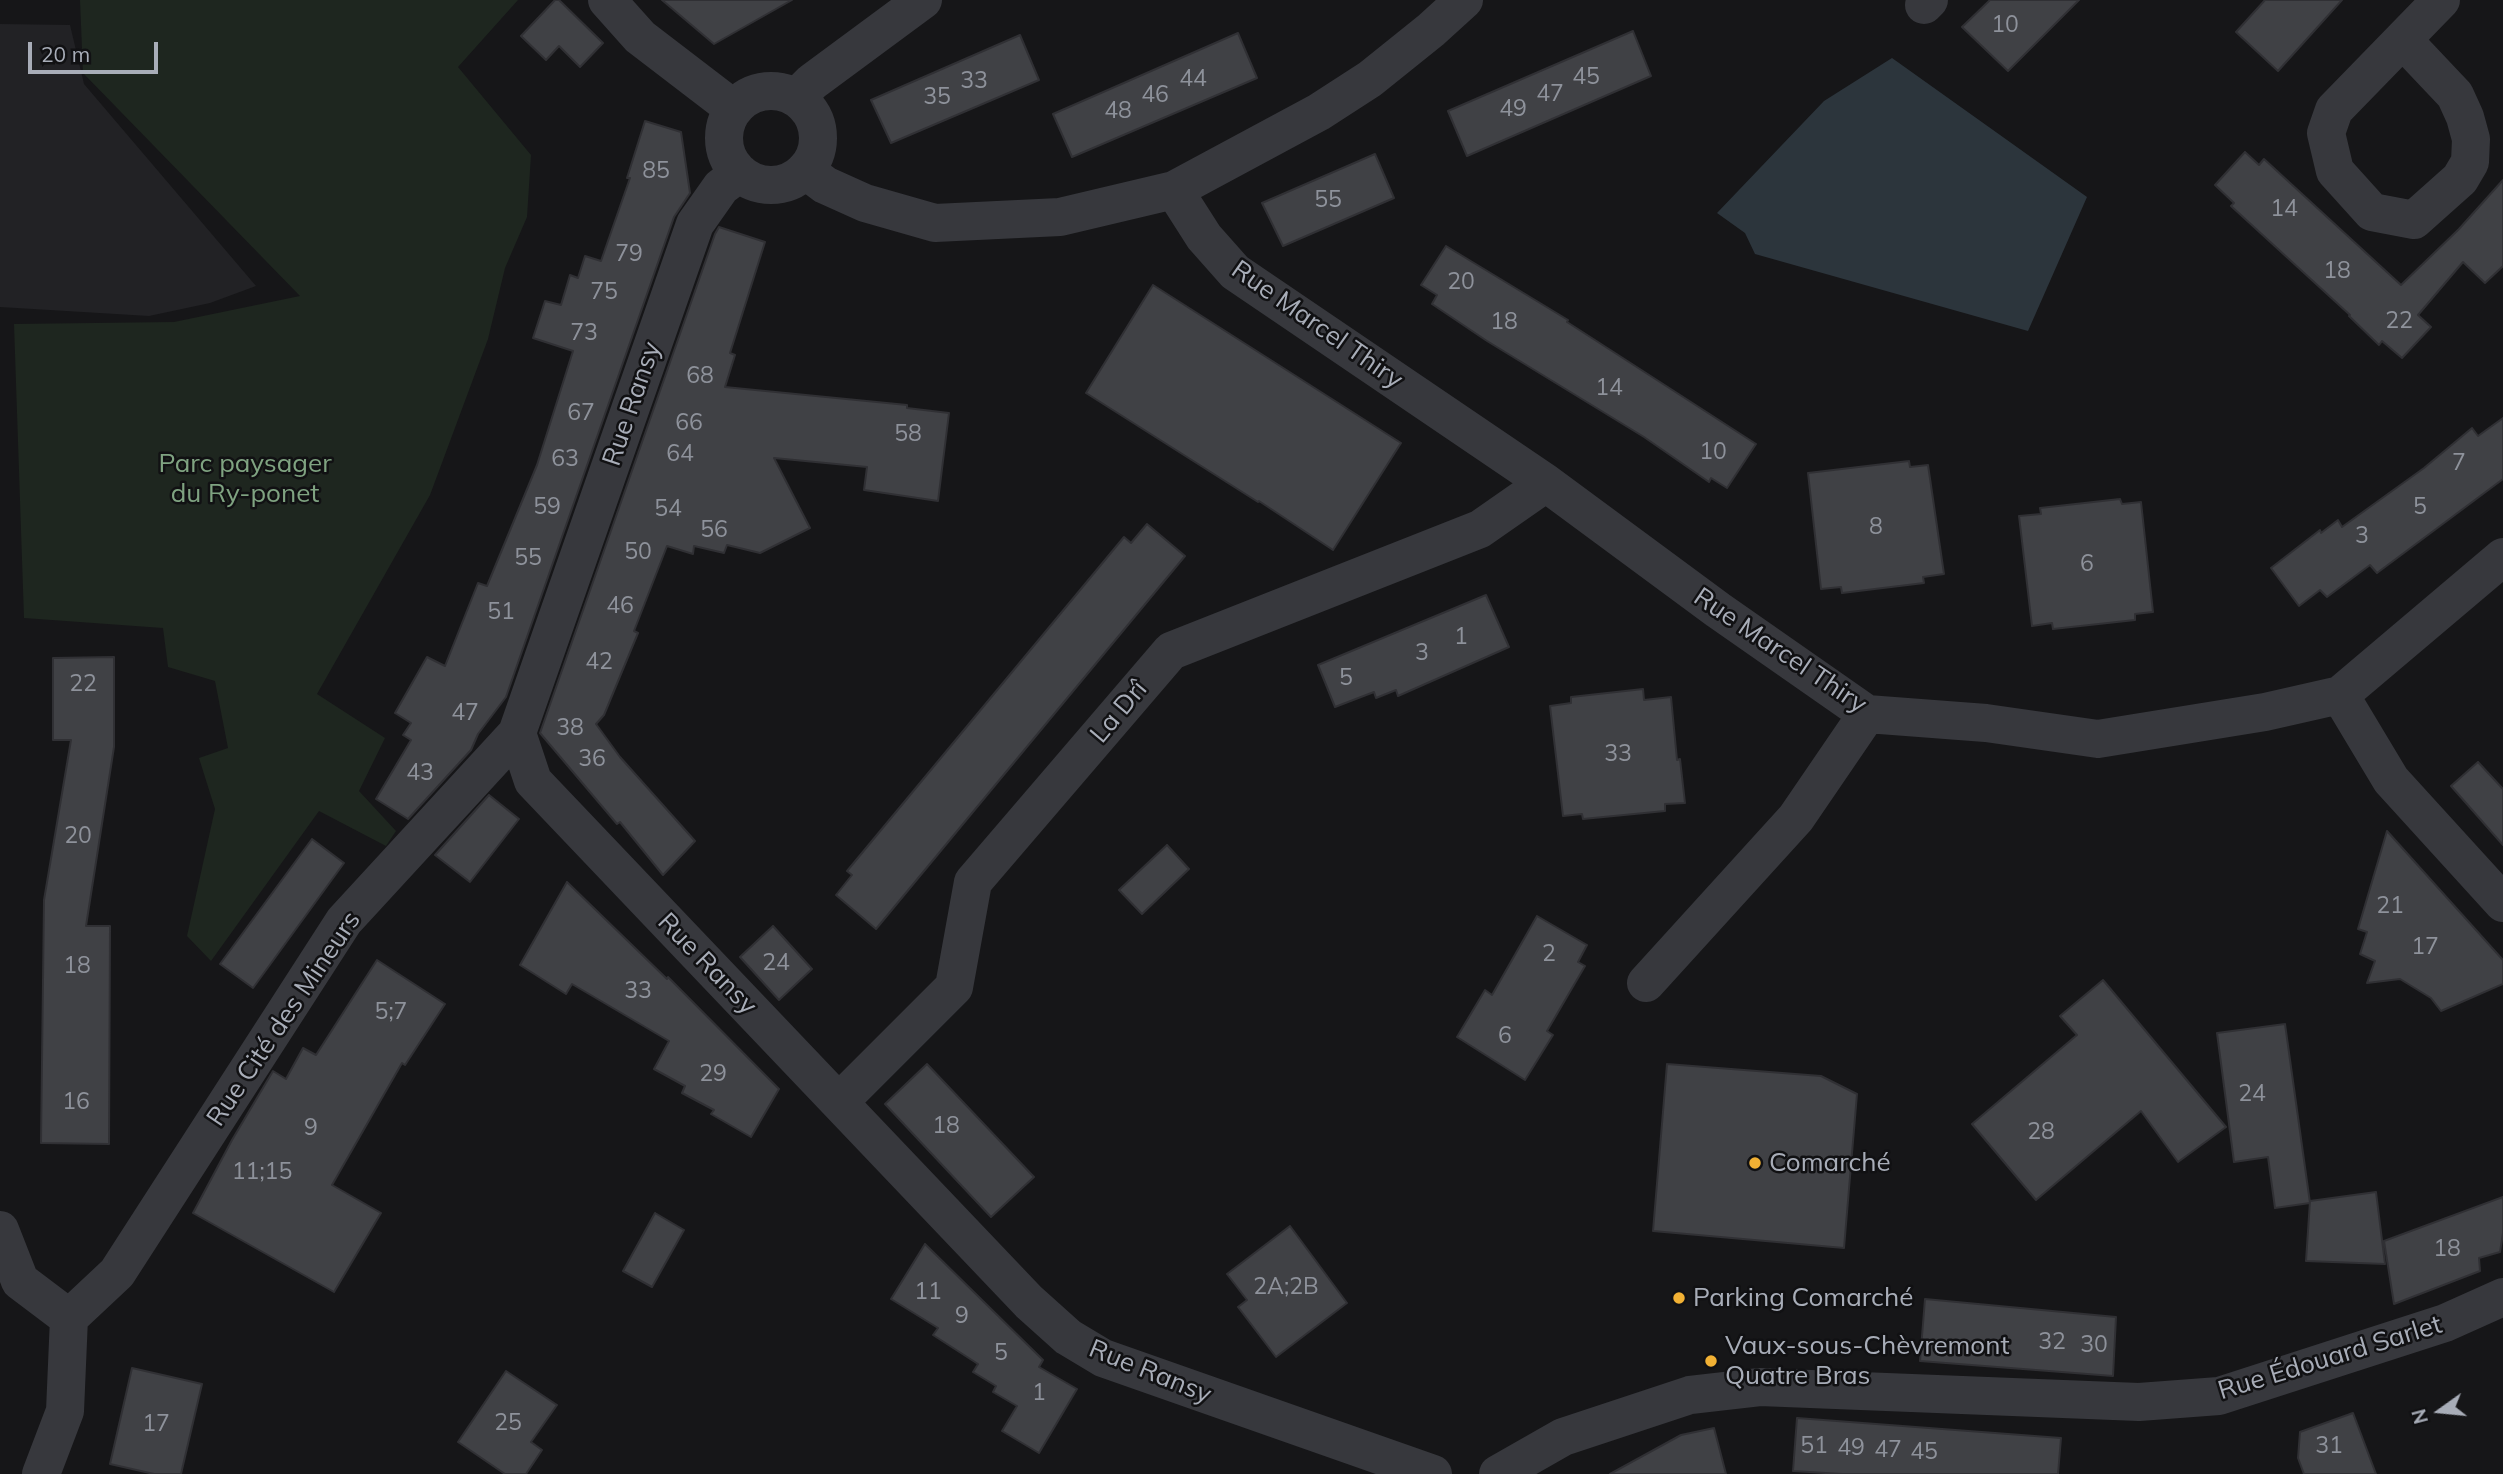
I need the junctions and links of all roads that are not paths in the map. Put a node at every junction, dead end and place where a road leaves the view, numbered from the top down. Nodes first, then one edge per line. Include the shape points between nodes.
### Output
1 (607, 0) edge
2 (923, 0) edge
3 (1464, 0) edge
4 (2441, 0) edge
5 (2403, 40) junction
6 (796, 98) junction
7 (734, 109) junction
8 (805, 170) junction
9 (740, 173) junction
10 (1174, 190) junction
11 (1546, 483) junction
12 (2503, 557) edge
13 (2340, 695) junction
14 (1867, 714) junction
15 (517, 733) junction
16 (2503, 903) edge
17 (1646, 983) dead end
18 (839, 1102) junction
19 (0, 1230) edge
20 (2503, 1297) edge
21 (69, 1318) junction
22 (41, 1474) edge
23 (1433, 1474) edge
24 (1498, 1474) edge

1 - 7 street via 640,37
2 - 6 street
3 - 10 street via 1370,79 1319,112
4 - 5 street
5 - 5 street via 2334,110 2326,133 2335,171 2372,212 2414,220 2460,179 2470,162 2470,139 2455,95
6 - 7 street via 756,93
6 - 8 street via 807,108 818,132 813,159
7 - 9 street via 727,121 725,149
8 - 9 street via 780,184 766,185
8 - 10 street via 825,185 865,203 935,223 1060,217
9 - 15 street, Rue Ransy via 721,187 695,224
10 - 11 street, Rue Marcel Thiry via 1204,237 1235,272
11 - 14 street, Rue Marcel Thiry
11 - 18 street, La Drî via 1480,529 1171,651 974,882 954,987
12 - 13 street
13 - 14 street, Rue Marcel Thiry via 2098,739 1986,723
13 - 16 street via 2391,780
14 - 17 street via 1796,818
15 - 18 street, Rue Ransy via 533,781
15 - 21 street, Rue Cité des Mineurs via 344,921 117,1273
18 - 23 street, Rue Ransy via 1029,1302 1068,1337 1103,1358
19 - 21 street via 20,1281
20 - 24 street, Rue Édouard Sarlet via 2445,1323 2219,1396 2139,1402 1760,1387 1690,1395 1563,1437
21 - 22 street via 65,1411

